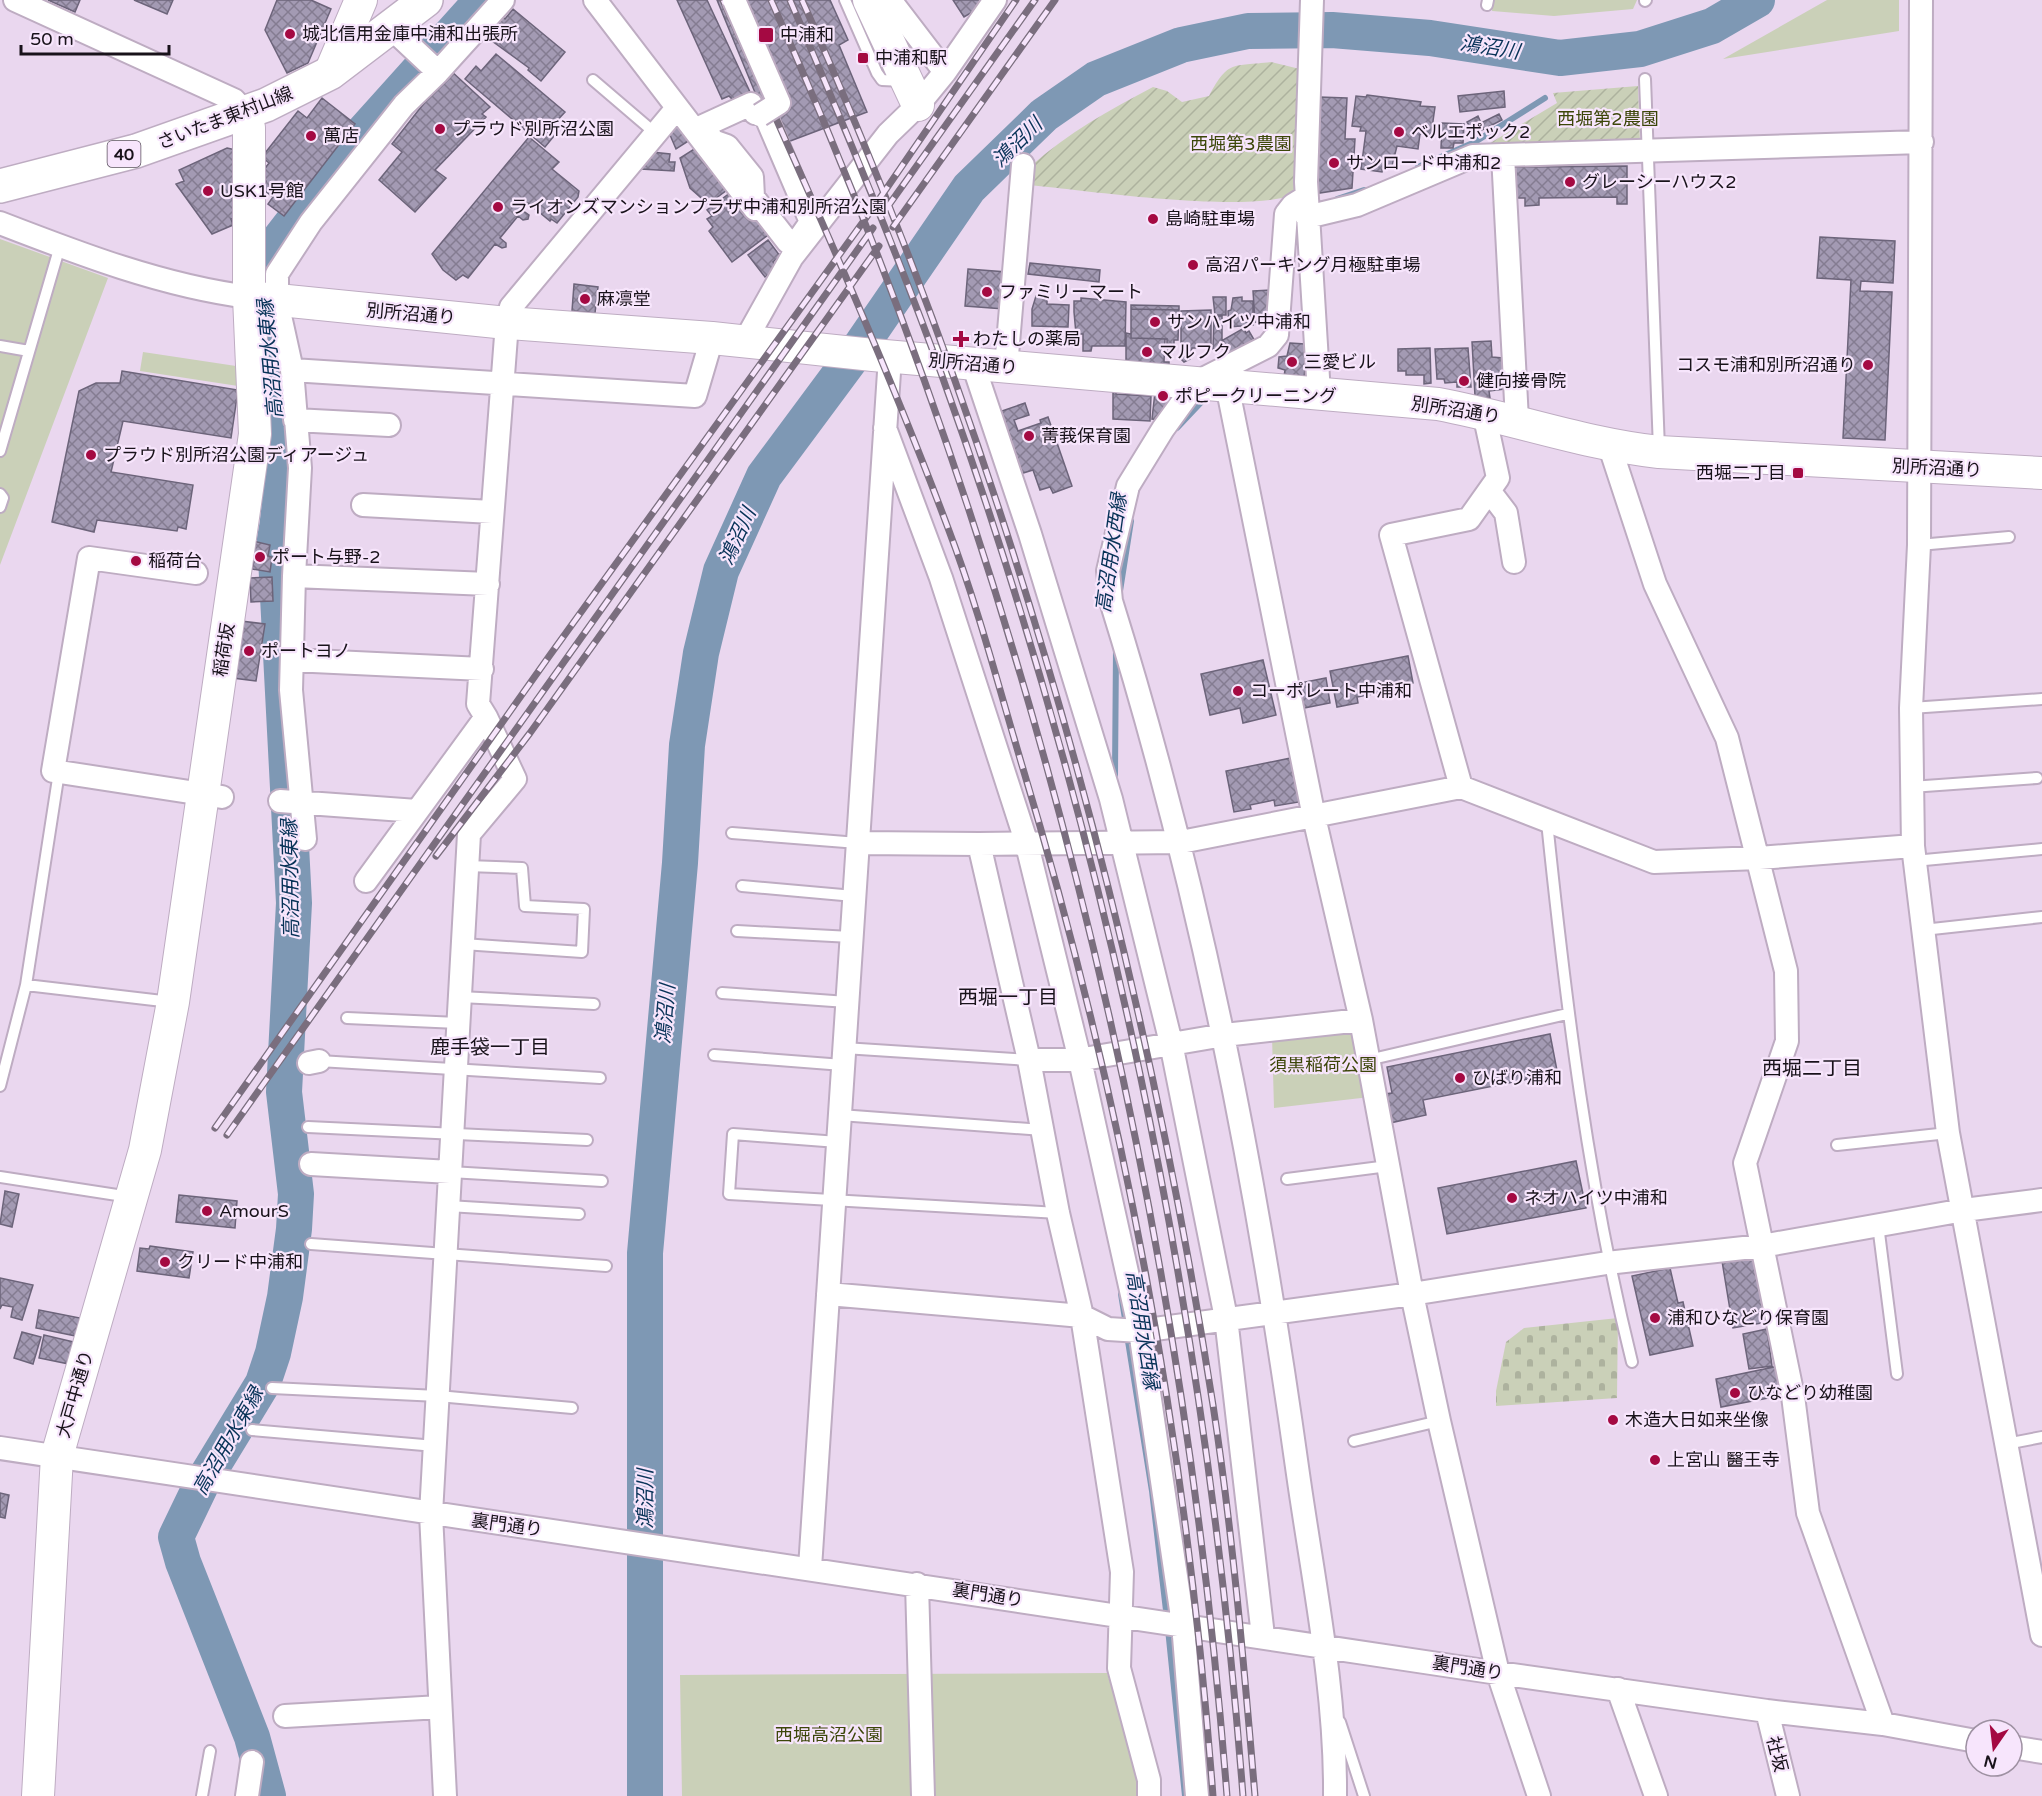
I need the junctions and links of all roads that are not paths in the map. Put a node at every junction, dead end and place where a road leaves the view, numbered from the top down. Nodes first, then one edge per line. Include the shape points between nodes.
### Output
1 (15, 0) edge
2 (361, 0) edge
3 (426, 0) edge
4 (502, 0) edge
5 (595, 0) edge
6 (734, 0) edge
7 (845, 0) edge
8 (869, 0) edge
9 (890, 0) edge
10 (1312, 0) edge
11 (1921, 0) edge
12 (990, 2) edge
13 (390, 27) junction
14 (428, 64) junction
15 (945, 72) junction
16 (330, 74) junction
17 (1645, 79) dead end
18 (593, 80) dead end
19 (913, 93) junction
20 (677, 108) junction
21 (246, 113) junction
22 (760, 114) dead end
23 (655, 133) junction
24 (1922, 142) junction
25 (1646, 151) junction
26 (1503, 155) junction
27 (1023, 165) dead end
28 (0, 186) edge
29 (1306, 207) junction
30 (810, 222) joint
31 (0, 223) edge
32 (60, 246) junction
33 (792, 257) junction
34 (264, 300) junction
35 (507, 323) junction
36 (712, 338) junction
37 (745, 342) junction
38 (0, 346) edge
39 (29, 351) junction
40 (879, 355) junction
41 (973, 364) junction
42 (1006, 367) junction
43 (292, 370) junction
44 (504, 384) junction
45 (1216, 384) junction
46 (1319, 394) junction
47 (1484, 412) junction
48 (295, 420) junction
49 (1518, 420) junction
50 (389, 425) dead end
51 (885, 428) junction
52 (1610, 447) junction
53 (0, 451) edge
54 (1659, 452) junction
55 (1919, 467) junction
56 (2042, 473) edge
57 (1490, 492) junction
58 (0, 494) edge
59 (363, 505) dead end
60 (0, 507) edge
61 (492, 512) junction
62 (2009, 537) dead end
63 (1919, 545) junction
64 (1514, 562) dead end
65 (196, 573) dead end
66 (294, 576) junction
67 (488, 584) junction
68 (292, 660) junction
69 (482, 669) junction
70 (2042, 699) edge
71 (1911, 708) junction
72 (486, 717) junction
73 (59, 772) junction
74 (2037, 778) dead end
75 (1461, 787) junction
76 (1911, 787) junction
77 (211, 796) junction
78 (293, 802) junction
79 (417, 811) junction
80 (1314, 817) junction
81 (1547, 822) junction
82 (732, 833) dead end
83 (305, 839) dead end
84 (1026, 841) junction
85 (1181, 842) junction
86 (858, 843) junction
87 (1122, 843) junction
88 (979, 844) junction
89 (2042, 849) edge
90 (1913, 854) junction
91 (1759, 858) junction
92 (467, 866) junction
93 (366, 881) dead end
94 (742, 886) dead end
95 (854, 896) junction
96 (2042, 917) edge
97 (1923, 930) junction
98 (737, 931) dead end
99 (851, 937) junction
100 (463, 944) junction
101 (26, 985) junction
102 (722, 993) dead end
103 (460, 997) junction
104 (173, 1002) junction
105 (847, 1002) junction
106 (594, 1004) dead end
107 (1567, 1014) junction
108 (346, 1018) dead end
109 (1360, 1020) junction
110 (458, 1023) junction
111 (1224, 1035) junction
112 (1171, 1043) junction
113 (714, 1055) dead end
114 (844, 1056) junction
115 (1029, 1060) junction
116 (1072, 1060) junction
117 (1368, 1060) junction
118 (314, 1062) dead end
119 (456, 1069) junction
120 (600, 1078) dead end
121 (0, 1086) edge
122 (840, 1115) junction
123 (308, 1127) dead end
124 (1042, 1130) junction
125 (452, 1132) junction
126 (1948, 1133) junction
127 (587, 1140) dead end
128 (838, 1142) junction
129 (1837, 1145) dead end
130 (311, 1164) dead end
131 (1388, 1166) junction
132 (450, 1172) junction
133 (0, 1177) edge
134 (1287, 1179) dead end
135 (602, 1181) dead end
136 (131, 1197) junction
137 (2042, 1200) edge
138 (834, 1201) junction
139 (448, 1206) junction
140 (1964, 1210) junction
141 (1058, 1213) junction
142 (579, 1214) dead end
143 (1878, 1225) junction
144 (311, 1244) dead end
145 (1762, 1246) junction
146 (445, 1254) junction
147 (1607, 1263) junction
148 (606, 1266) dead end
149 (828, 1294) junction
150 (1412, 1294) junction
151 (1276, 1312) junction
152 (1082, 1316) junction
153 (1226, 1318) junction
154 (1137, 1331) junction
155 (1632, 1362) dead end
156 (1897, 1374) dead end
157 (272, 1388) dead end
158 (438, 1396) junction
159 (572, 1408) dead end
160 (1439, 1421) junction
161 (252, 1430) dead end
162 (2042, 1437) edge
163 (1354, 1441) dead end
164 (2006, 1444) junction
165 (435, 1446) junction
166 (0, 1448) edge
167 (57, 1456) junction
168 (431, 1514) junction
169 (810, 1568) junction
170 (917, 1584) junction
171 (1119, 1615) junction
172 (1173, 1622) junction
173 (2042, 1635) edge
174 (1263, 1636) junction
175 (1322, 1645) junction
176 (1498, 1673) junction
177 (1618, 1689) junction
178 (1330, 1694) junction
179 (440, 1707) junction
180 (1767, 1712) junction
181 (285, 1716) dead end
182 (1883, 1724) junction
183 (1964, 1739) edge
184 (2024, 1749) edge
185 (210, 1751) dead end
186 (2042, 1752) edge
187 (252, 1762) dead end
188 (38, 1796) edge
189 (202, 1796) edge
190 (247, 1796) edge
191 (445, 1796) edge
192 (923, 1796) edge
193 (1149, 1796) edge
194 (1197, 1796) edge
195 (1335, 1796) edge
196 (1364, 1796) edge
197 (1539, 1796) edge
198 (1656, 1796) edge
199 (1788, 1796) edge

1 - 21 street via 234,100
2 - 16 street
3 - 13 main road, さいたま東村山線 / 40
4 - 14 street
5 - 20 street
6 - 22 street, bridge via 779,103
7 - 19 lane via 882,80
8 - 19 street
9 - 15 street
10 - 29 street
11 - 24 street
12 - 15 street
13 - 14 street
13 - 16 main road, さいたま東村山線 / 40
14 - 34 street via 404,105 281,264
15 - 19 street
16 - 21 main road, さいたま東村山線 / 40
17 - 25 lane
18 - 23 lane
19 - 33 street via 888,134
20 - 23 street
20 - 33 street
21 - 28 main road, さいたま東村山線 / 40 via 136,151
21 - 34 street, 稲荷坂
23 - 35 street via 511,307
24 - 25 street
24 - 55 street
25 - 26 street
25 - 54 lane
26 - 29 street via 1473,156 1357,205
26 - 49 street
27 - 42 street
29 - 45 street via 1293,205 1286,214 1278,335
29 - 46 street
30 - 30 street via 796,242 788,242 753,197 752,177 727,146 713,141 703,126 751,104 755,113 763,110
31 - 32 street, 別所沼通り
32 - 34 street, 別所沼通り via 204,291
32 - 39 lane
33 - 37 street
34 - 35 street, 別所沼通り
34 - 43 street
34 - 77 street, 稲荷坂 via 255,434
35 - 36 street, 別所沼通り
35 - 44 street
36 - 37 street, 別所沼通り
36 - 44 street via 695,396
37 - 40 street, 別所沼通り
38 - 39 lane
39 - 53 lane
40 - 41 street, 別所沼通り
40 - 51 street
41 - 42 street, 別所沼通り
41 - 87 street via 1036,556
42 - 45 street, 別所沼通り
43 - 44 street
43 - 48 street
44 - 61 street
45 - 46 street, 別所沼通り
45 - 80 street
45 - 85 street via 1163,429 1128,486 1108,571 1112,601
46 - 47 street, 別所沼通り
47 - 49 street, 別所沼通り
47 - 57 street via 1498,478
48 - 50 street
48 - 66 street via 300,468
49 - 52 street, 別所沼通り
51 - 84 street via 941,578
51 - 86 street
52 - 54 street, 別所沼通り
52 - 91 street via 1655,584 1727,738
54 - 55 street, 別所沼通り
55 - 56 street, 別所沼通り
55 - 63 street
57 - 64 street via 1506,513
57 - 75 street via 1469,519 1390,535
58 - 60 lane
59 - 61 street
61 - 67 street
62 - 63 lane
63 - 71 street
65 - 73 street via 89,558 53,771
66 - 67 street
66 - 68 street
67 - 69 street
68 - 69 street
68 - 78 street
69 - 72 street via 478,704
70 - 71 lane
71 - 76 street
72 - 79 street
72 - 92 street via 515,778 469,834
73 - 77 street
73 - 101 lane
74 - 76 lane
75 - 80 street
75 - 81 street
76 - 90 street
77 - 104 street, 稲荷坂
78 - 79 street
78 - 83 street
79 - 93 street
80 - 85 street
80 - 109 street
81 - 91 street via 1654,862
81 - 107 lane
82 - 86 lane
84 - 87 street
84 - 88 street
84 - 116 street
85 - 87 street
85 - 111 street
86 - 88 street
86 - 95 street
87 - 112 street
88 - 115 street
89 - 90 lane
90 - 91 street
90 - 97 street
91 - 145 street via 1786,971 1787,1041 1745,1163
92 - 100 street
92 - 100 lane via 522,868 525,906 584,909 584,920 582,952
94 - 95 lane
95 - 99 street
96 - 97 lane
97 - 126 street
98 - 99 lane
99 - 105 street
100 - 103 street
101 - 104 lane
101 - 121 lane
102 - 105 lane
103 - 106 lane
103 - 110 street
104 - 136 street, 大戸中通り via 145,1150
105 - 114 street
107 - 117 lane
107 - 147 lane
108 - 110 lane
109 - 111 street
109 - 117 street
110 - 119 street
111 - 112 street
111 - 151 street
112 - 116 street
112 - 153 street
113 - 114 lane
114 - 115 lane
114 - 122 street
115 - 116 street
115 - 124 street
116 - 154 street
117 - 131 street
118 - 119 lane
119 - 120 lane
119 - 125 street
122 - 124 lane
122 - 128 street
123 - 125 lane
124 - 141 street
125 - 127 lane
125 - 132 street
126 - 129 lane
126 - 140 street
128 - 138 street
128 - 138 lane via 733,1134 732,1144 729,1194
130 - 132 street
131 - 134 lane
131 - 150 street
132 - 135 lane
132 - 139 street
133 - 136 lane
136 - 167 street, 大戸中通り
137 - 140 street
138 - 141 lane
138 - 149 street
139 - 142 lane
139 - 146 street
140 - 143 street
140 - 164 street
141 - 152 street
143 - 145 street
143 - 156 lane
144 - 146 lane
145 - 147 street
145 - 182 street via 1793,1396 1808,1513
146 - 148 lane
146 - 158 street
147 - 150 street
147 - 155 lane
149 - 152 street
149 - 169 street
150 - 151 street
150 - 160 street
151 - 153 street
151 - 175 street
152 - 154 street via 1108,1329
152 - 171 street via 1122,1572
153 - 154 street
153 - 174 street
154 - 172 street
157 - 158 lane
158 - 159 lane
158 - 165 street
160 - 163 lane
160 - 176 street
161 - 165 lane
162 - 164 lane
164 - 173 street
165 - 168 street
166 - 167 street, 裏門通り
167 - 168 street, 裏門通り
167 - 188 street, 大戸中通り
168 - 169 street, 裏門通り
168 - 179 street
169 - 170 street, 裏門通り
170 - 171 street, 裏門通り
170 - 192 street
171 - 172 street, 裏門通り
171 - 193 street via 1119,1668 1149,1780
172 - 174 street, 裏門通り
172 - 194 street
174 - 175 street, 裏門通り
175 - 176 street, 裏門通り
175 - 178 street
176 - 177 street, 裏門通り
176 - 197 street
177 - 180 street, 裏門通り
177 - 198 street
178 - 195 street
178 - 196 lane
179 - 181 street
179 - 191 street
180 - 182 street, 裏門通り
180 - 199 street, 社坂
182 - 183 street, 裏門通り
184 - 186 street
185 - 189 lane
187 - 190 street

